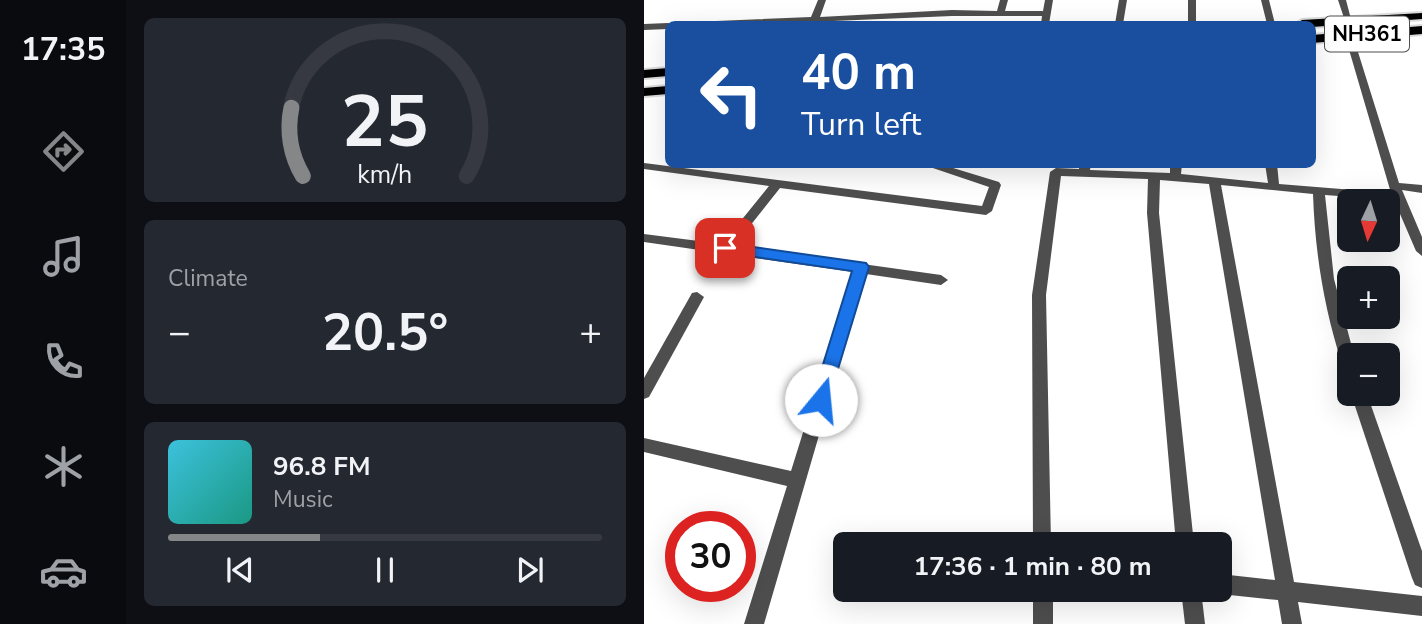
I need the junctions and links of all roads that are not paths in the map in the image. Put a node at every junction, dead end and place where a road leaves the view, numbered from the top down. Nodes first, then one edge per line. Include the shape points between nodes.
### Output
1 (822, 0) edge
2 (1004, 0) edge
3 (1049, 0) edge
4 (1123, 0) edge
5 (1192, 0) edge
6 (1265, 0) edge
7 (1342, 0) edge
8 (1000, 14) junction
9 (1422, 16) edge
10 (814, 20) junction
11 (1046, 20) edge
12 (790, 21) edge
13 (878, 21) edge
14 (1120, 21) edge
15 (1192, 21) edge
16 (1270, 21) edge
17 (1349, 21) junction
18 (1316, 23) edge
19 (665, 26) edge
20 (644, 27) edge
21 (1422, 30) edge
22 (1349, 36) junction
23 (1316, 38) edge
24 (665, 72) edge
25 (644, 74) edge
26 (665, 90) edge
27 (644, 92) edge
28 (644, 166) edge
29 (939, 168) edge
30 (1272, 168) edge
31 (1085, 169) edge
32 (1176, 171) edge
33 (1154, 176) junction
34 (1214, 181) junction
35 (776, 185) junction
36 (1274, 187) junction
37 (1395, 189) edge
38 (1422, 189) edge
39 (1319, 191) junction
40 (1337, 191) edge
41 (1400, 191) edge
42 (1400, 200) edge
43 (644, 238) edge
44 (725, 248) junction
45 (1422, 251) edge
46 (861, 267) junction
47 (941, 280) dead end
48 (697, 297) dead end
49 (1342, 343) edge
50 (644, 392) edge
51 (1363, 406) edge
52 (644, 445) edge
53 (797, 480) junction
54 (1042, 532) edge
55 (1184, 532) edge
56 (1422, 578) edge
57 (1232, 585) edge
58 (1286, 591) junction
59 (1043, 602) edge
60 (1192, 602) edge
61 (1422, 606) edge
62 (754, 624) edge
63 (1043, 624) edge
64 (1195, 624) edge
65 (1292, 624) edge

1 - 10 street
2 - 8 street
3 - 11 street
4 - 14 street
5 - 15 street
6 - 16 street
7 - 17 street
8 - 11 street
8 - 13 street
9 - 17 highway, NH361
10 - 12 street
10 - 13 street
17 - 18 highway, NH361
19 - 20 street
21 - 22 highway, NH361
22 - 23 highway, NH361
22 - 37 street
24 - 25 highway
26 - 27 highway
28 - 35 street
29 - 35 street via 995,185 986,211
30 - 36 street
31 - 33 street
31 - 54 street via 1056,172 1039,295
32 - 33 street
32 - 34 street
33 - 55 street via 1153,213
34 - 36 street
34 - 58 street
35 - 44 street
36 - 39 street
38 - 41 street
39 - 40 street
39 - 49 street via 1320,248
42 - 45 street
43 - 44 street
44 - 46 street
46 - 47 street
46 - 53 street
48 - 50 street
51 - 56 street
52 - 53 street
53 - 62 street
57 - 58 street
58 - 61 street
58 - 65 street
59 - 63 street
60 - 64 street

